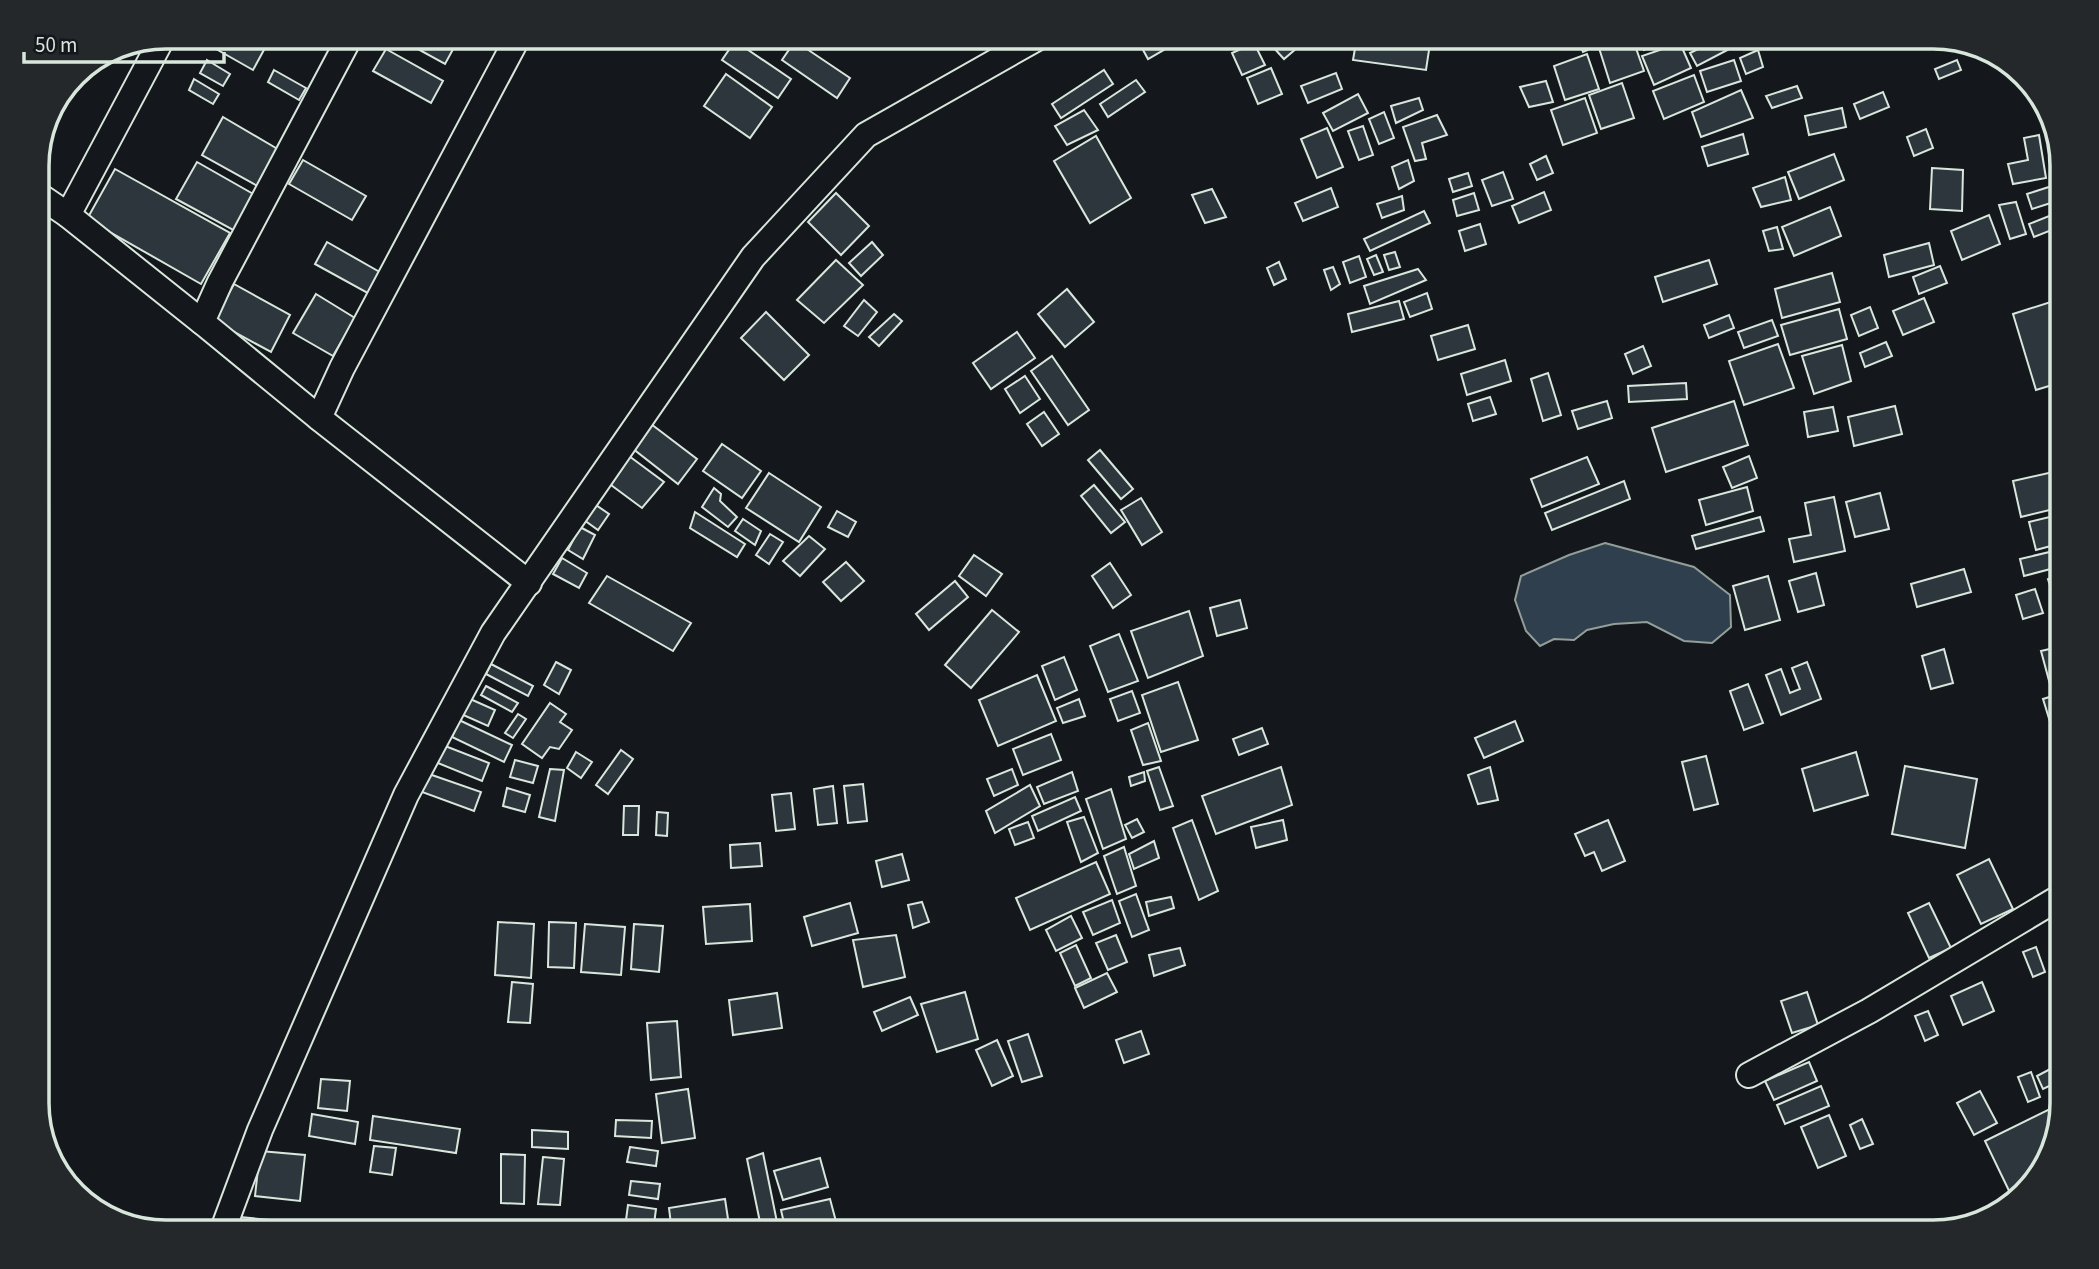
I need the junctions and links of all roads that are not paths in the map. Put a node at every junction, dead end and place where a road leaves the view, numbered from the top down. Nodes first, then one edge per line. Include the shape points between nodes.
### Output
1 (344, 49) edge
2 (512, 49) edge
3 (1018, 49) edge
4 (156, 50) edge
5 (49, 202) edge
6 (68, 215) junction
7 (202, 322) junction
8 (319, 418) junction
9 (528, 583) junction
10 (2050, 903) edge
11 (1749, 1075) dead end
12 (226, 1220) edge

1 - 7 street
2 - 8 street
3 - 9 street via 866,135 753,257
4 - 6 street
5 - 6 street
6 - 7 street
7 - 8 street
8 - 9 street
9 - 12 street via 493,633 406,795 260,1130
10 - 11 street via 1869,1011

